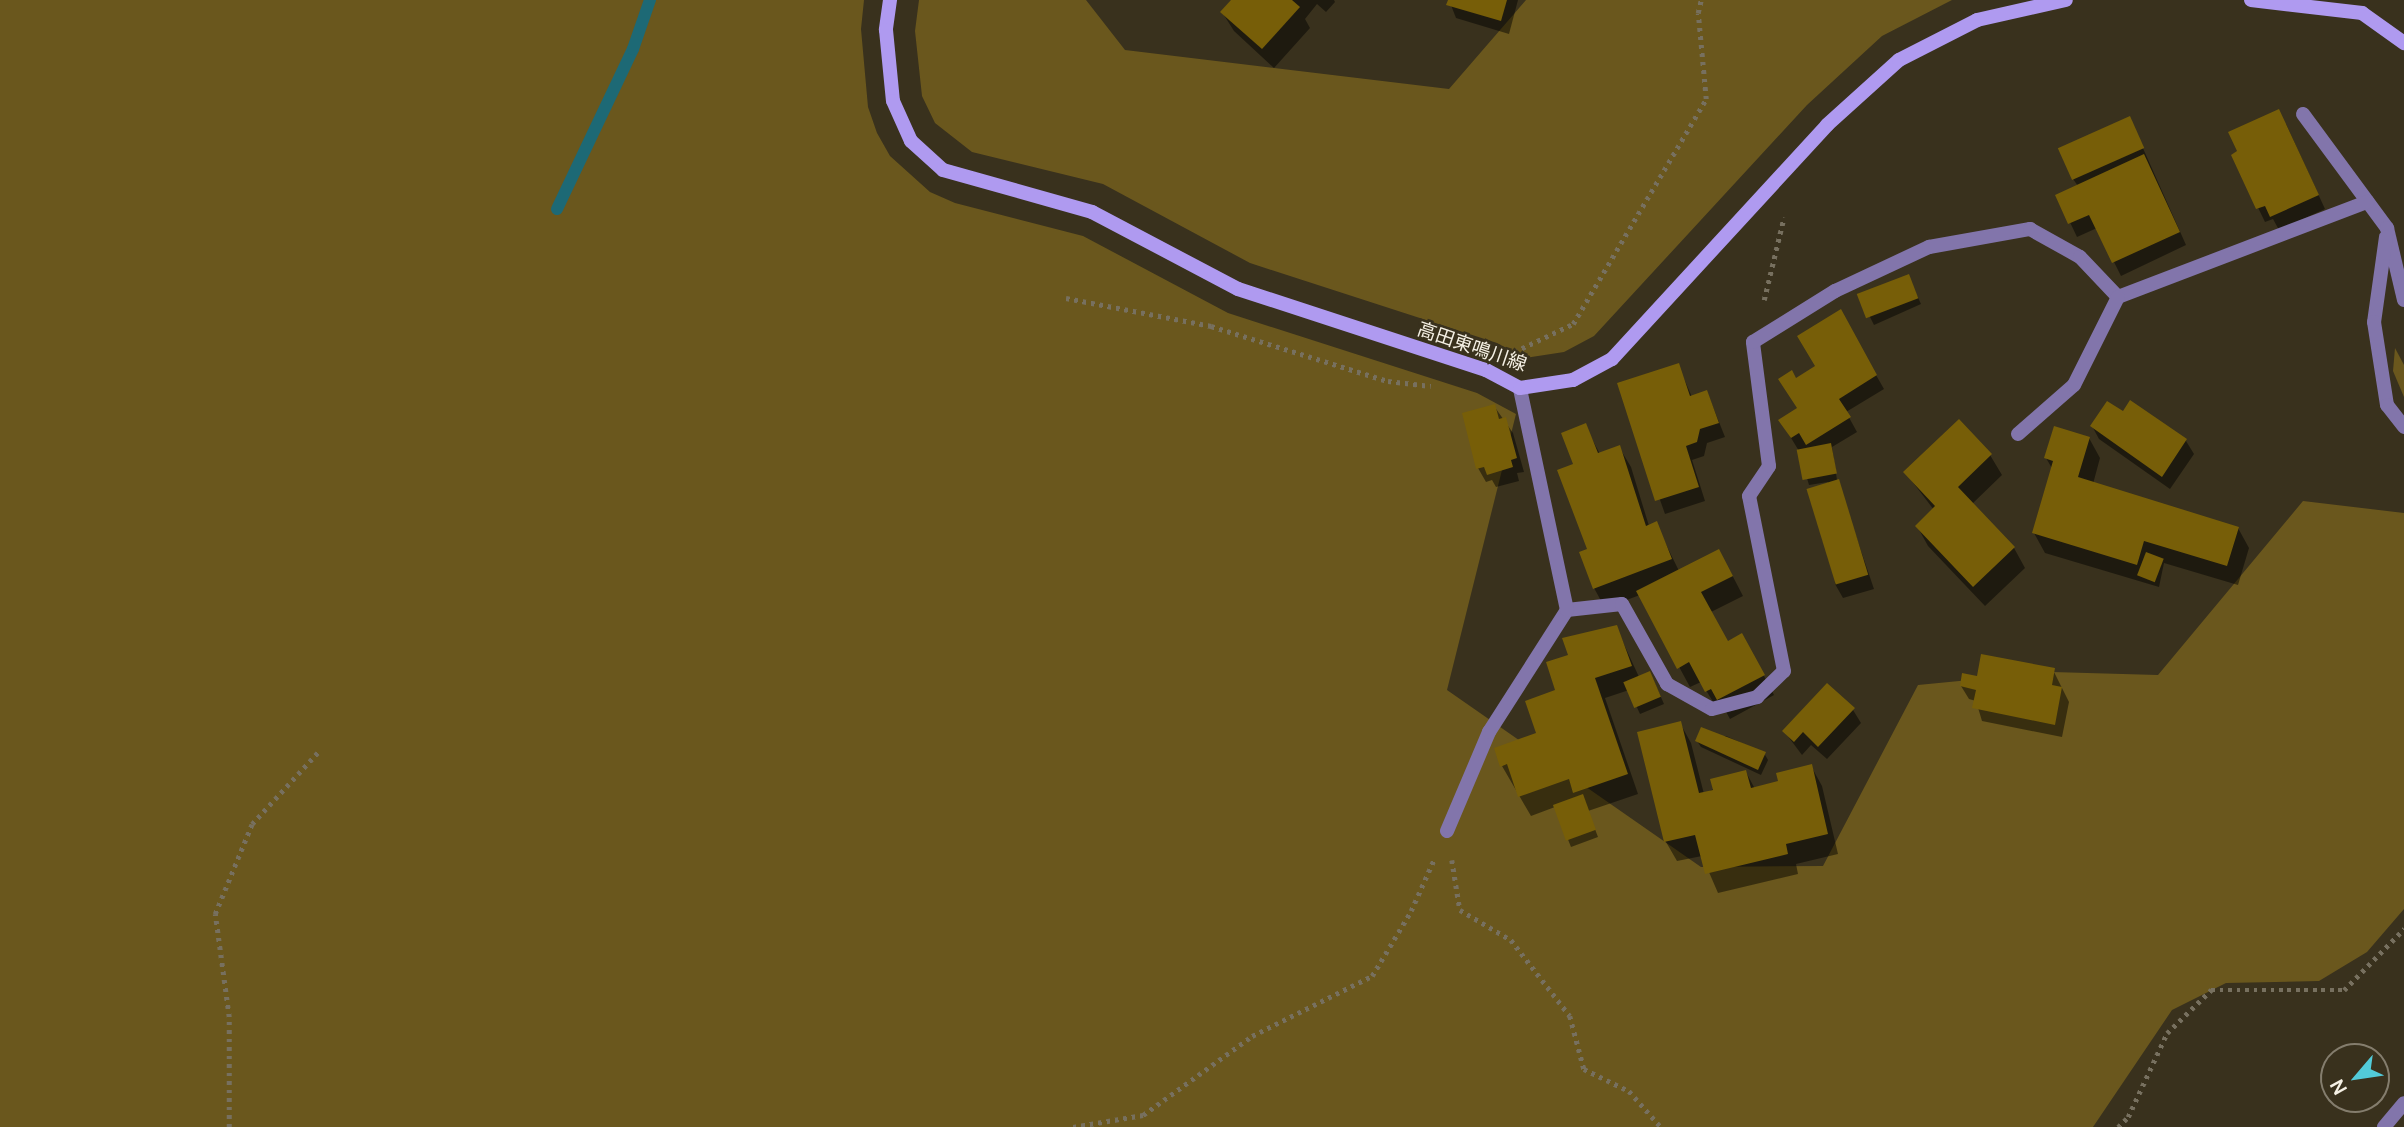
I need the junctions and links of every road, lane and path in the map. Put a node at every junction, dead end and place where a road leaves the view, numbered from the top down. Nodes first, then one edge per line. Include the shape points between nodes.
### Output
1 (890, 0) edge
2 (1701, 0) edge
3 (2066, 0) edge
4 (2251, 0) edge
5 (2404, 43) edge
6 (2303, 114) dead end
7 (2367, 202) junction
8 (1786, 208) dead end
9 (2387, 228) junction
10 (1066, 298) dead end
11 (2118, 298) junction
12 (2404, 300) edge
13 (1753, 342) junction
14 (1486, 370) junction
15 (1438, 386) dead end
16 (1520, 388) junction
17 (2404, 427) edge
18 (2018, 434) dead end
19 (1567, 610) junction
20 (320, 750) dead end
21 (1447, 831) junction
22 (2404, 929) edge
23 (2404, 1103) edge
24 (229, 1127) edge
25 (1073, 1127) edge
26 (1661, 1127) edge
27 (2118, 1127) edge
28 (2384, 1127) edge

1 - 14 main road, 高田東鳴川線 via 886,30 893,101 911,141 943,170 1092,212 1238,289
2 - 14 path via 1698,13 1706,99 1573,324 1522,347
3 - 16 main road, 高田東鳴川線 via 1977,20 1899,60 1827,125 1612,359 1573,380
4 - 5 main road via 2362,13
6 - 7 street
7 - 9 street
7 - 11 street
8 - 13 path
9 - 12 street
9 - 17 street via 2374,322 2387,405
10 - 15 path via 1211,326 1388,381
11 - 13 street via 2080,257 2030,229 1929,247 1835,290
11 - 18 street via 2074,385
13 - 19 street via 1769,466 1749,496 1784,671 1756,697 1712,709 1667,684 1622,604
14 - 16 main road, 高田東鳴川線
16 - 19 street
19 - 21 street via 1489,732
20 - 24 path via 252,824 215,914 229,1017
21 - 25 path via 1410,911 1372,976 1252,1036 1143,1115
21 - 26 path via 1461,910 1511,940 1570,1016 1584,1069 1629,1091
22 - 27 path via 2344,990 2211,989 2167,1033
23 - 28 street

